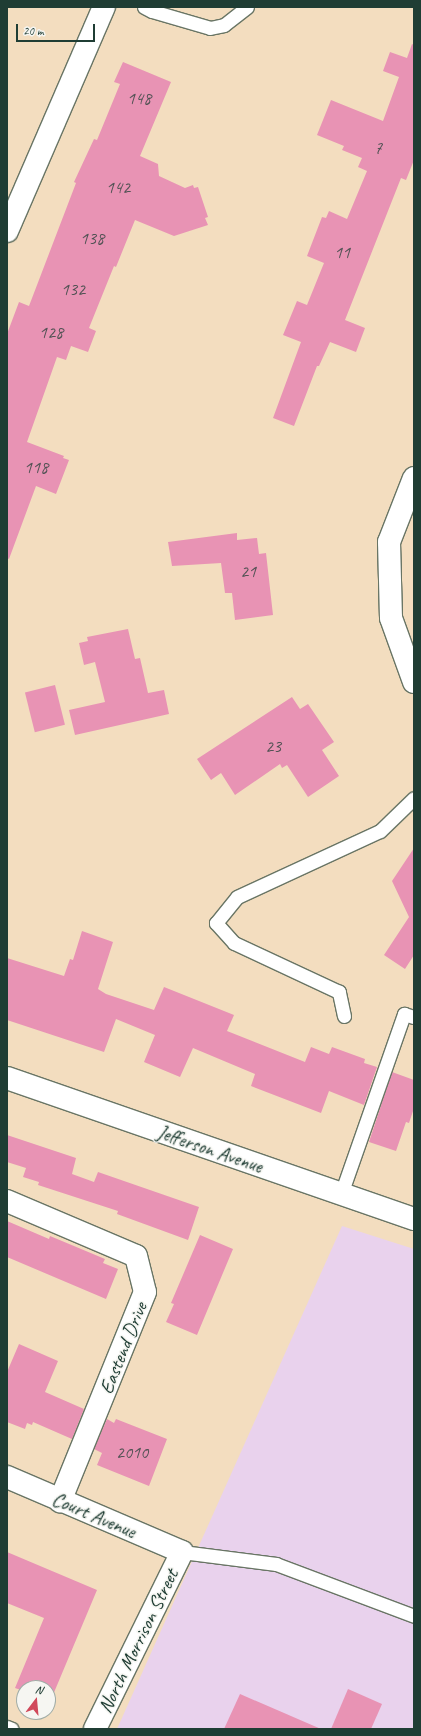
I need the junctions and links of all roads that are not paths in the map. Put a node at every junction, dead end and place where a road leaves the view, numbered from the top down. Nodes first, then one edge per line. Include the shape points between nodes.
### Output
1 (104, 7) edge
2 (144, 7) edge
3 (247, 7) edge
4 (7, 231) edge
5 (414, 478) edge
6 (414, 682) edge
7 (414, 798) edge
8 (344, 1016) dead end
9 (414, 1017) edge
10 (7, 1078) edge
11 (341, 1194) junction
12 (7, 1202) edge
13 (414, 1219) edge
14 (7, 1477) edge
15 (60, 1501) junction
16 (182, 1552) junction
17 (414, 1616) edge
18 (7, 1727) edge
19 (12, 1729) edge
20 (95, 1729) edge

1 - 4 street
2 - 3 lane via 210,28 224,25
5 - 6 street via 389,542 391,618
7 - 8 lane via 380,831 237,897 216,923 234,943 339,992
9 - 11 lane via 404,1014
10 - 11 street, Jefferson Avenue
11 - 13 street, Jefferson Avenue
12 - 15 street, Eastend Drive via 136,1256 145,1292
14 - 15 street, Court Avenue
15 - 16 street, Court Avenue
16 - 17 lane via 276,1564
16 - 20 street, North Morrison Street
18 - 19 lane

